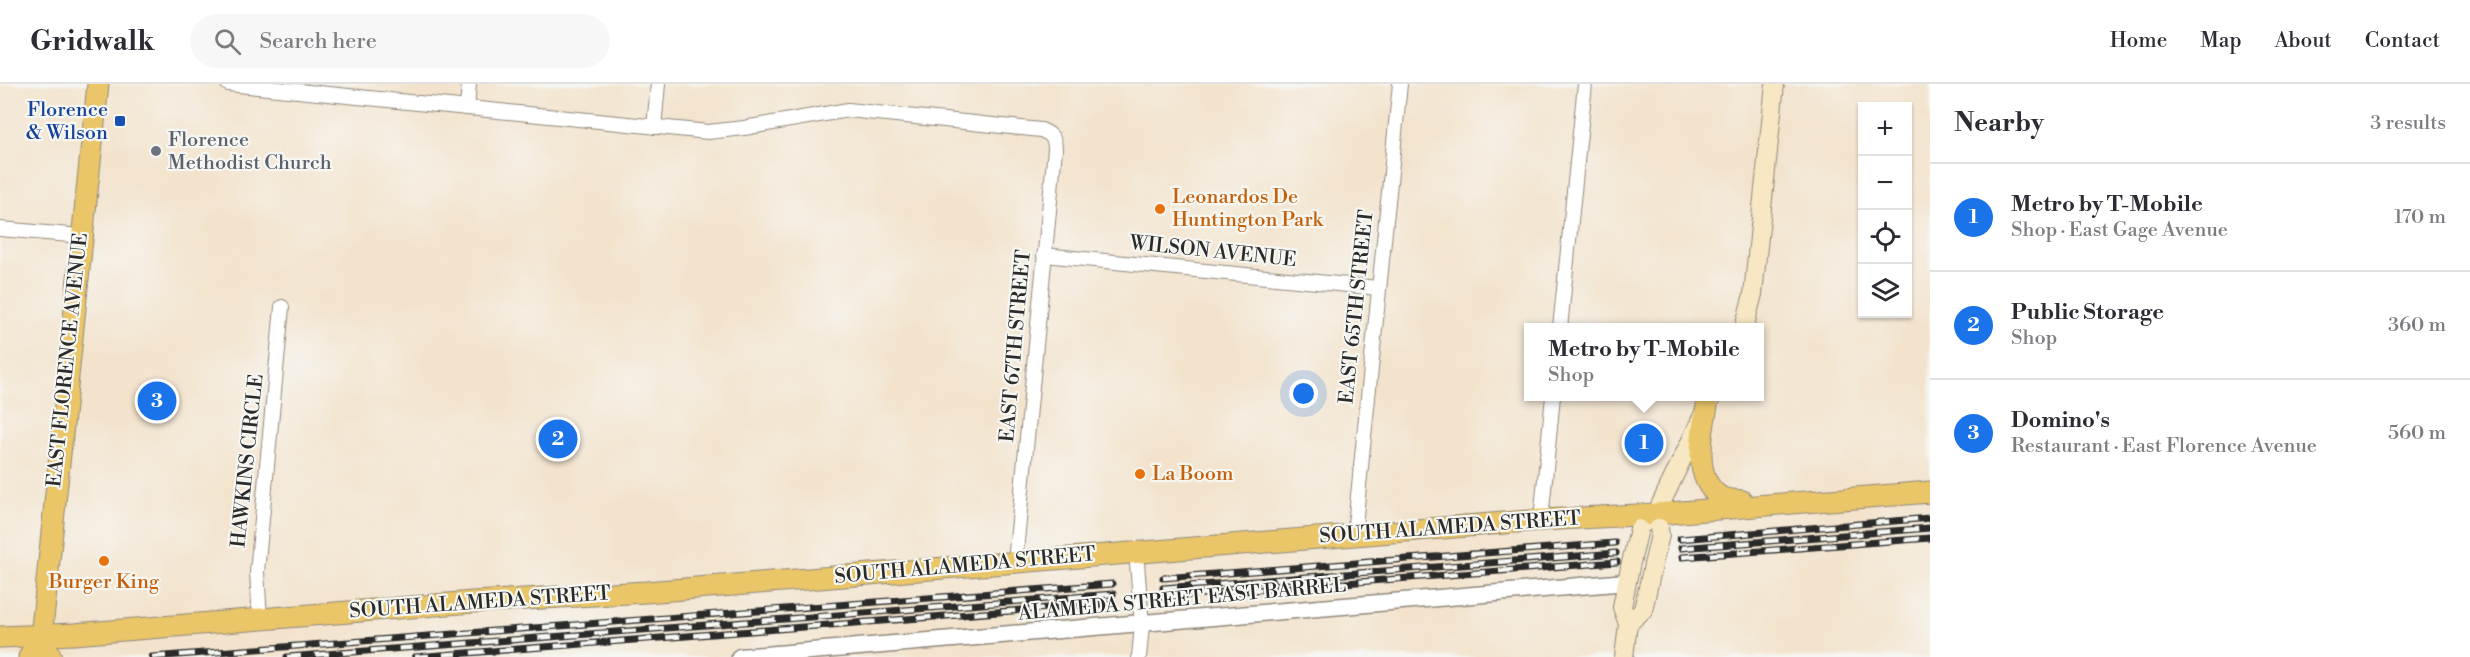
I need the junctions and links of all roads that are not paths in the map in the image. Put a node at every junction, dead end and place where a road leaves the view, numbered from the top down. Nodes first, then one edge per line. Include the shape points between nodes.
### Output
1 (98, 84) edge
2 (228, 84) edge
3 (469, 84) edge
4 (658, 84) edge
5 (1400, 84) edge
6 (1585, 84) edge
7 (1775, 84) edge
8 (279, 86) edge
9 (467, 108) junction
10 (654, 127) junction
11 (0, 229) edge
12 (81, 236) junction
13 (1044, 255) junction
14 (1378, 288) junction
15 (282, 307) dead end
16 (1560, 323) edge
17 (1745, 323) edge
18 (1552, 401) edge
19 (1709, 401) edge
20 (1930, 492) edge
21 (1763, 505) junction
22 (1540, 520) junction
23 (1658, 521) junction
24 (1354, 534) junction
25 (1136, 552) junction
26 (1015, 562) junction
27 (1629, 574) junction
28 (260, 618) junction
29 (1628, 624) junction
30 (1142, 625) junction
31 (40, 636) junction
32 (0, 637) edge
33 (29, 657) edge
34 (51, 657) edge
35 (740, 657) edge
36 (1139, 657) edge
37 (1624, 657) edge

1 - 12 main road, EAST FLORENCE AVENUE
2 - 8 street
3 - 9 street
4 - 10 street
5 - 14 street, EAST 65TH STREET
6 - 16 street
7 - 17 main road via 1756,274
8 - 9 street
9 - 10 street
10 - 13 street, EAST 67TH STREET via 716,131 848,110 1041,130 1051,134 1055,142
11 - 12 street
12 - 31 main road, EAST FLORENCE AVENUE
13 - 14 street, WILSON AVENUE
13 - 26 street, EAST 67TH STREET
14 - 24 street, EAST 65TH STREET
15 - 28 street, HAWKINS CIRCLE via 257,572
18 - 22 street
19 - 21 main road via 1701,456 1710,487 1720,498
19 - 23 main road
20 - 21 main road, SOUTH ALAMEDA STREET
21 - 23 main road, SOUTH ALAMEDA STREET
22 - 23 main road, SOUTH ALAMEDA STREET
22 - 24 main road, SOUTH ALAMEDA STREET
23 - 27 main road, bridge via 1639,529
23 - 29 main road, bridge via 1660,535 1643,610
24 - 25 main road, SOUTH ALAMEDA STREET
25 - 26 main road, SOUTH ALAMEDA STREET
25 - 30 street
26 - 28 main road, SOUTH ALAMEDA STREET
27 - 29 main road via 1622,607
27 - 30 street, ALAMEDA STREET EAST BARREL
28 - 31 main road, SOUTH ALAMEDA STREET
29 - 37 main road
30 - 35 street, ALAMEDA STREET EAST BARREL
30 - 36 street
31 - 32 main road, SOUTH ALAMEDA STREET
31 - 33 main road, EAST FLORENCE AVENUE
31 - 34 main road

